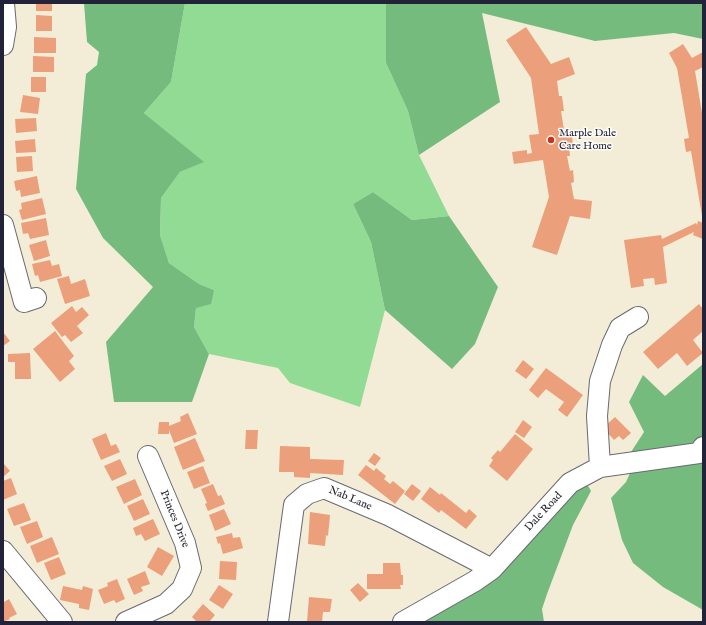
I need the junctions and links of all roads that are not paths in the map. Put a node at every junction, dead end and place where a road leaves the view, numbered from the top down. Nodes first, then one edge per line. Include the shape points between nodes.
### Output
1 (4, 3) edge
2 (3, 45) edge
3 (3, 226) edge
4 (36, 298) dead end
5 (638, 317) dead end
6 (703, 447) edge
7 (148, 456) dead end
8 (600, 467) junction
9 (3, 551) edge
10 (492, 569) junction
11 (51, 618) edge
12 (126, 622) edge
13 (278, 622) edge
14 (403, 622) edge

1 - 2 street via 6,27
3 - 4 street via 24,302
5 - 8 street via 620,328 600,381 596,416
6 - 8 street, Dale Road via 698,453
7 - 12 street, Princes Drive via 185,543 191,568 182,589 166,604
8 - 10 street, Dale Road via 570,483
9 - 11 street
10 - 13 street, Nab Lane via 388,515 324,488 307,494 294,505
10 - 14 street, Dale Road

